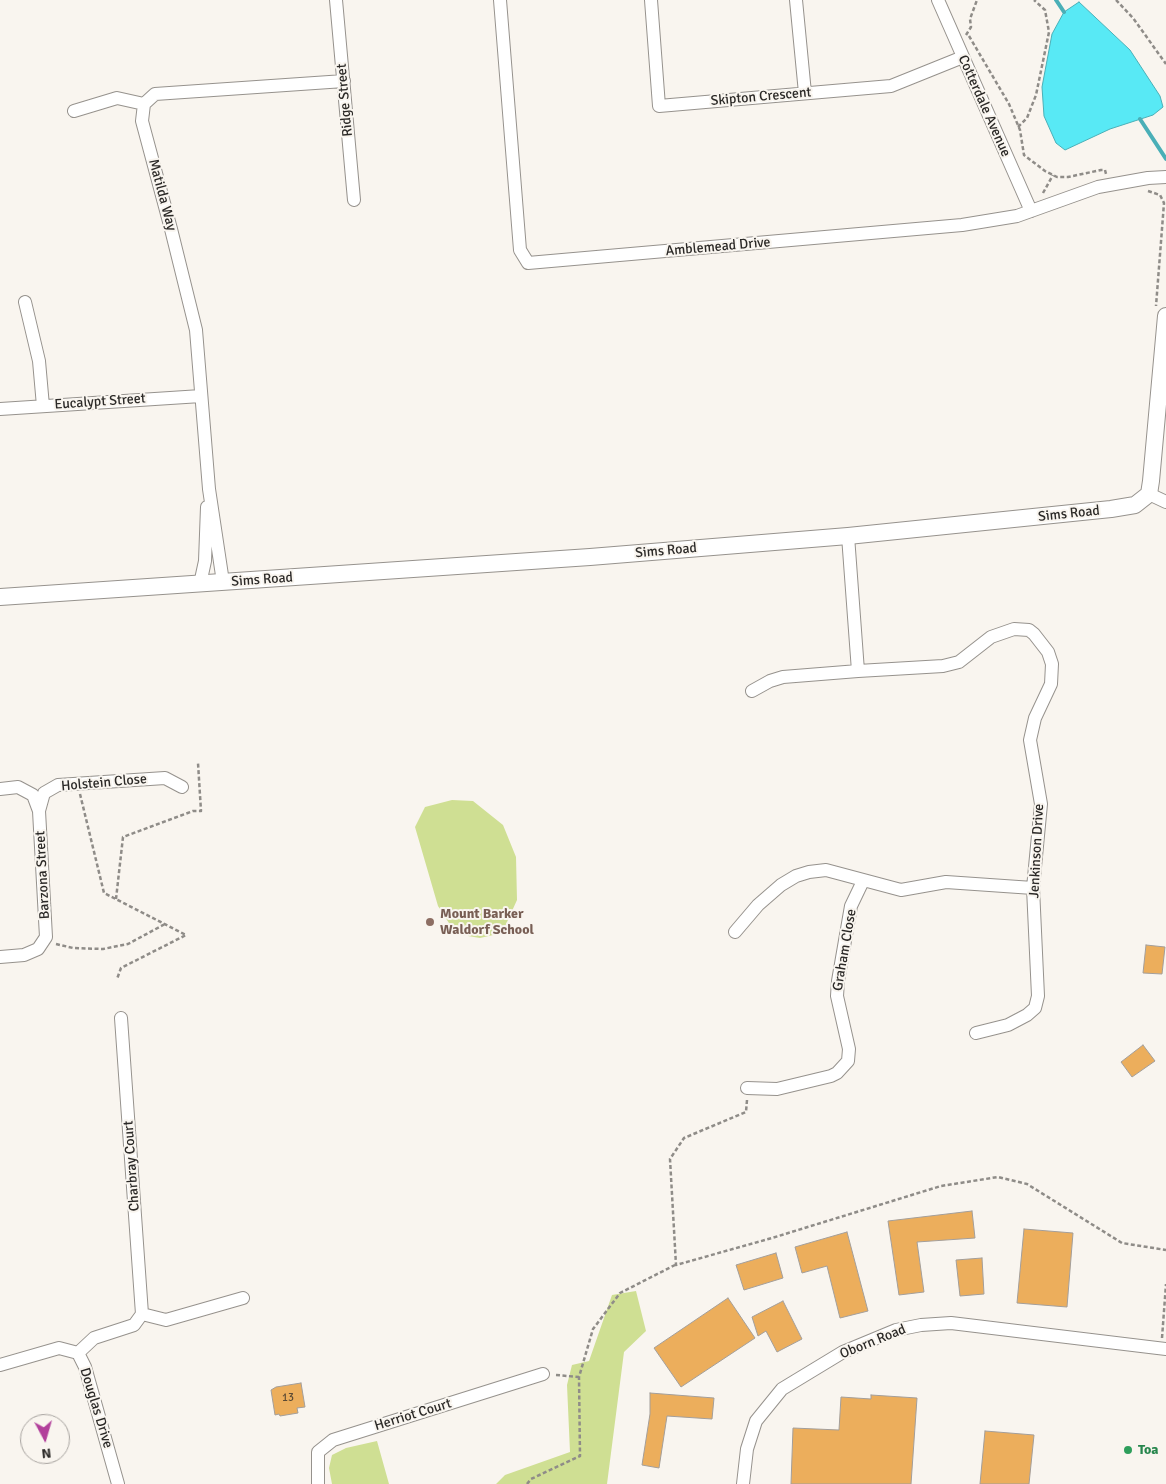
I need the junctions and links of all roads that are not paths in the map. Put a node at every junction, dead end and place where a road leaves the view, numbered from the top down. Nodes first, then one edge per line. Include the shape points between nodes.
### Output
1 (336, 0) edge
2 (500, 0) edge
3 (650, 0) edge
4 (796, 0) edge
5 (938, 0) edge
6 (963, 57) junction
7 (344, 80) junction
8 (804, 93) junction
9 (144, 104) junction
10 (74, 111) dead end
11 (1166, 177) edge
12 (354, 200) dead end
13 (1030, 211) junction
14 (25, 302) dead end
15 (1161, 313) edge
16 (201, 396) junction
17 (42, 406) junction
18 (0, 409) edge
19 (209, 489) junction
20 (1149, 494) junction
21 (1166, 502) edge
22 (848, 536) junction
23 (223, 582) junction
24 (200, 584) junction
25 (0, 597) edge
26 (858, 671) junction
27 (752, 691) dead end
28 (182, 787) dead end
29 (0, 789) edge
30 (40, 811) junction
31 (863, 881) junction
32 (1033, 888) junction
33 (735, 932) dead end
34 (0, 957) edge
35 (121, 1018) dead end
36 (976, 1033) dead end
37 (747, 1088) road end
38 (243, 1298) dead end
39 (142, 1314) junction
40 (1164, 1349) edge
41 (78, 1353) junction
42 (0, 1365) edge
43 (543, 1374) road end
44 (118, 1484) edge
45 (318, 1484) edge
46 (743, 1484) edge

1 - 7 street, Ridge Street
2 - 13 street, Amblemead Drive via 520,250 528,263 962,225
3 - 8 street, Skipton Crescent via 659,106
4 - 8 street
5 - 6 street, Cotterdale Avenue
6 - 8 street, Skipton Crescent via 890,86
6 - 13 street, Cotterdale Avenue
7 - 9 street via 155,94
7 - 12 street, Ridge Street
9 - 10 street via 118,98
9 - 16 street, Matilda Way via 142,122 196,330
11 - 13 street, Amblemead Drive via 1111,185
14 - 17 street via 39,361
15 - 20 street
16 - 17 street, Eucalypt Street
16 - 19 street, Matilda Way
17 - 18 street, Eucalypt Street
19 - 23 street, Matilda Way
19 - 24 street, Matilda Way via 205,561
20 - 21 street
20 - 22 street, Sims Road via 1135,505 1111,509
22 - 23 street, Sims Road
22 - 26 street
23 - 24 street, Sims Road
24 - 25 street, Sims Road
26 - 27 street, Jenkinson Drive via 783,677
26 - 32 street, Jenkinson Drive via 943,666 959,662 991,637 1014,630 1029,630 1042,642 1053,674 1035,718 1030,740 1041,804
28 - 30 street, Holstein Close via 165,778 58,785 44,793
29 - 30 street, Barzona Street via 18,787 34,795
30 - 34 street, Barzona Street via 46,937 38,949 24,955
31 - 32 street via 901,890 946,882
31 - 33 street via 826,870 796,876 758,905
31 - 37 street, Graham Close via 852,906 838,981 837,996 849,1049 848,1061 831,1076 776,1089
32 - 36 street, Jenkinson Drive via 1038,996 1035,1008 1008,1025
35 - 39 street, Charbray Court
38 - 39 street via 166,1320
39 - 41 street via 134,1325 94,1338
40 - 46 street, Oborn Road via 951,1323 896,1330 843,1352 782,1389 756,1421 747,1449
41 - 42 street, Douglas Drive via 59,1348
41 - 44 street, Douglas Drive via 85,1366
43 - 45 street, Herriot Court via 334,1440 318,1452

